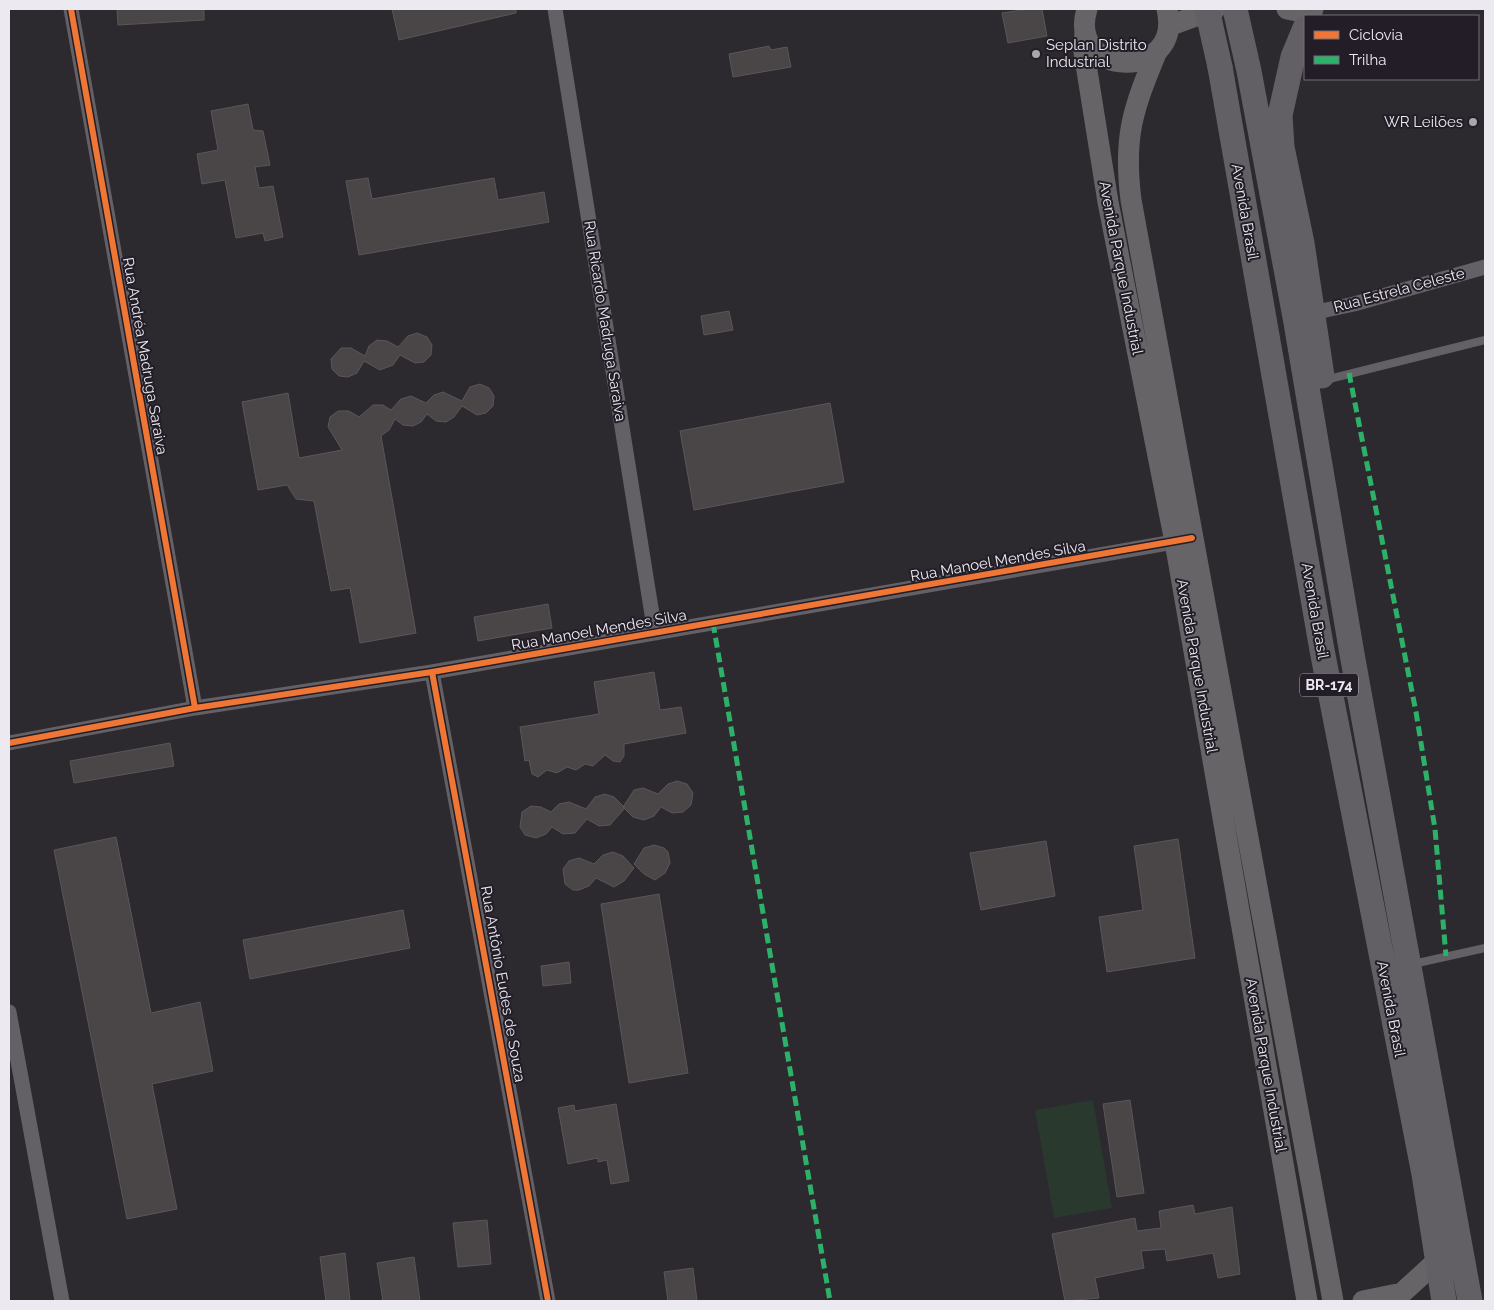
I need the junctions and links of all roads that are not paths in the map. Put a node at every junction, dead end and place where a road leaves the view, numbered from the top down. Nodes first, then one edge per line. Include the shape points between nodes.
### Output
1 (71, 9) edge
2 (555, 9) edge
3 (1207, 9) edge
4 (1215, 9) edge
5 (1235, 9) edge
6 (1287, 9) edge
7 (1313, 9) edge
8 (1085, 16) edge
9 (1168, 18) edge
10 (1304, 31) edge
11 (1157, 51) junction
12 (1142, 256) junction
13 (1119, 260) junction
14 (1485, 268) edge
15 (1312, 313) junction
16 (1485, 340) edge
17 (1323, 380) junction
18 (1184, 540) junction
19 (655, 633) junction
20 (1352, 654) junction
21 (432, 672) junction
22 (195, 708) junction
23 (9, 743) edge
24 (1233, 815) junction
25 (1485, 948) edge
26 (1408, 965) junction
27 (9, 1012) edge
28 (1283, 1031) junction
29 (1262, 1036) junction
30 (1436, 1261) junction
31 (62, 1301) edge
32 (548, 1301) edge
33 (1307, 1301) edge
34 (1333, 1301) edge
35 (1363, 1301) edge
36 (1444, 1301) edge
37 (1470, 1301) edge

1 - 22 street, Rua Andréa Madruga Saraiva
2 - 19 street, Rua Ricardo Madruga Saraiva
3 - 30 highway, Avenida Brasil / BR-174, bridge via 1220,67 1322,650 1424,1174
4 - 9 main road
5 - 20 highway, Avenida Brasil / BR-174 via 1295,317
6 - 7 main road via 1302,12
8 - 11 main road via 1090,43 1109,60 1134,63
8 - 13 main road, Avenida Parque Industrial via 1084,52
9 - 11 main road, Avenida Parque Industrial via 1165,40
10 - 15 highway, BR-174 via 1291,65 1280,115 1282,147 1302,243
11 - 12 main road, Avenida Parque Industrial via 1131,121 1127,164
12 - 13 main road
12 - 18 main road, Avenida Parque Industrial
13 - 18 main road, Avenida Parque Industrial
14 - 15 street, Rua Estrela Celeste
15 - 17 highway, BR-174
16 - 17 lane
17 - 20 highway, BR-174 via 1354,589 1356,608
18 - 19 street, Rua Manoel Mendes Silva
18 - 24 main road, Avenida Parque Industrial
19 - 21 street, Rua Manoel Mendes Silva
20 - 26 highway, Avenida Brasil / BR-174
21 - 22 street, Rua Manoel Mendes Silva
21 - 32 street, Rua Antônio Eudes de Souza
22 - 23 street, Rua Manoel Mendes Silva
24 - 28 main road, Avenida Parque Industrial
24 - 29 main road, Avenida Parque Industrial
25 - 26 lane
26 - 37 highway, Avenida Brasil / BR-174
27 - 31 street
28 - 29 main road
28 - 34 main road, Avenida Parque Industrial
29 - 33 main road, Avenida Parque Industrial
30 - 35 main road via 1402,1293
30 - 36 highway, Avenida Brasil / BR-174

